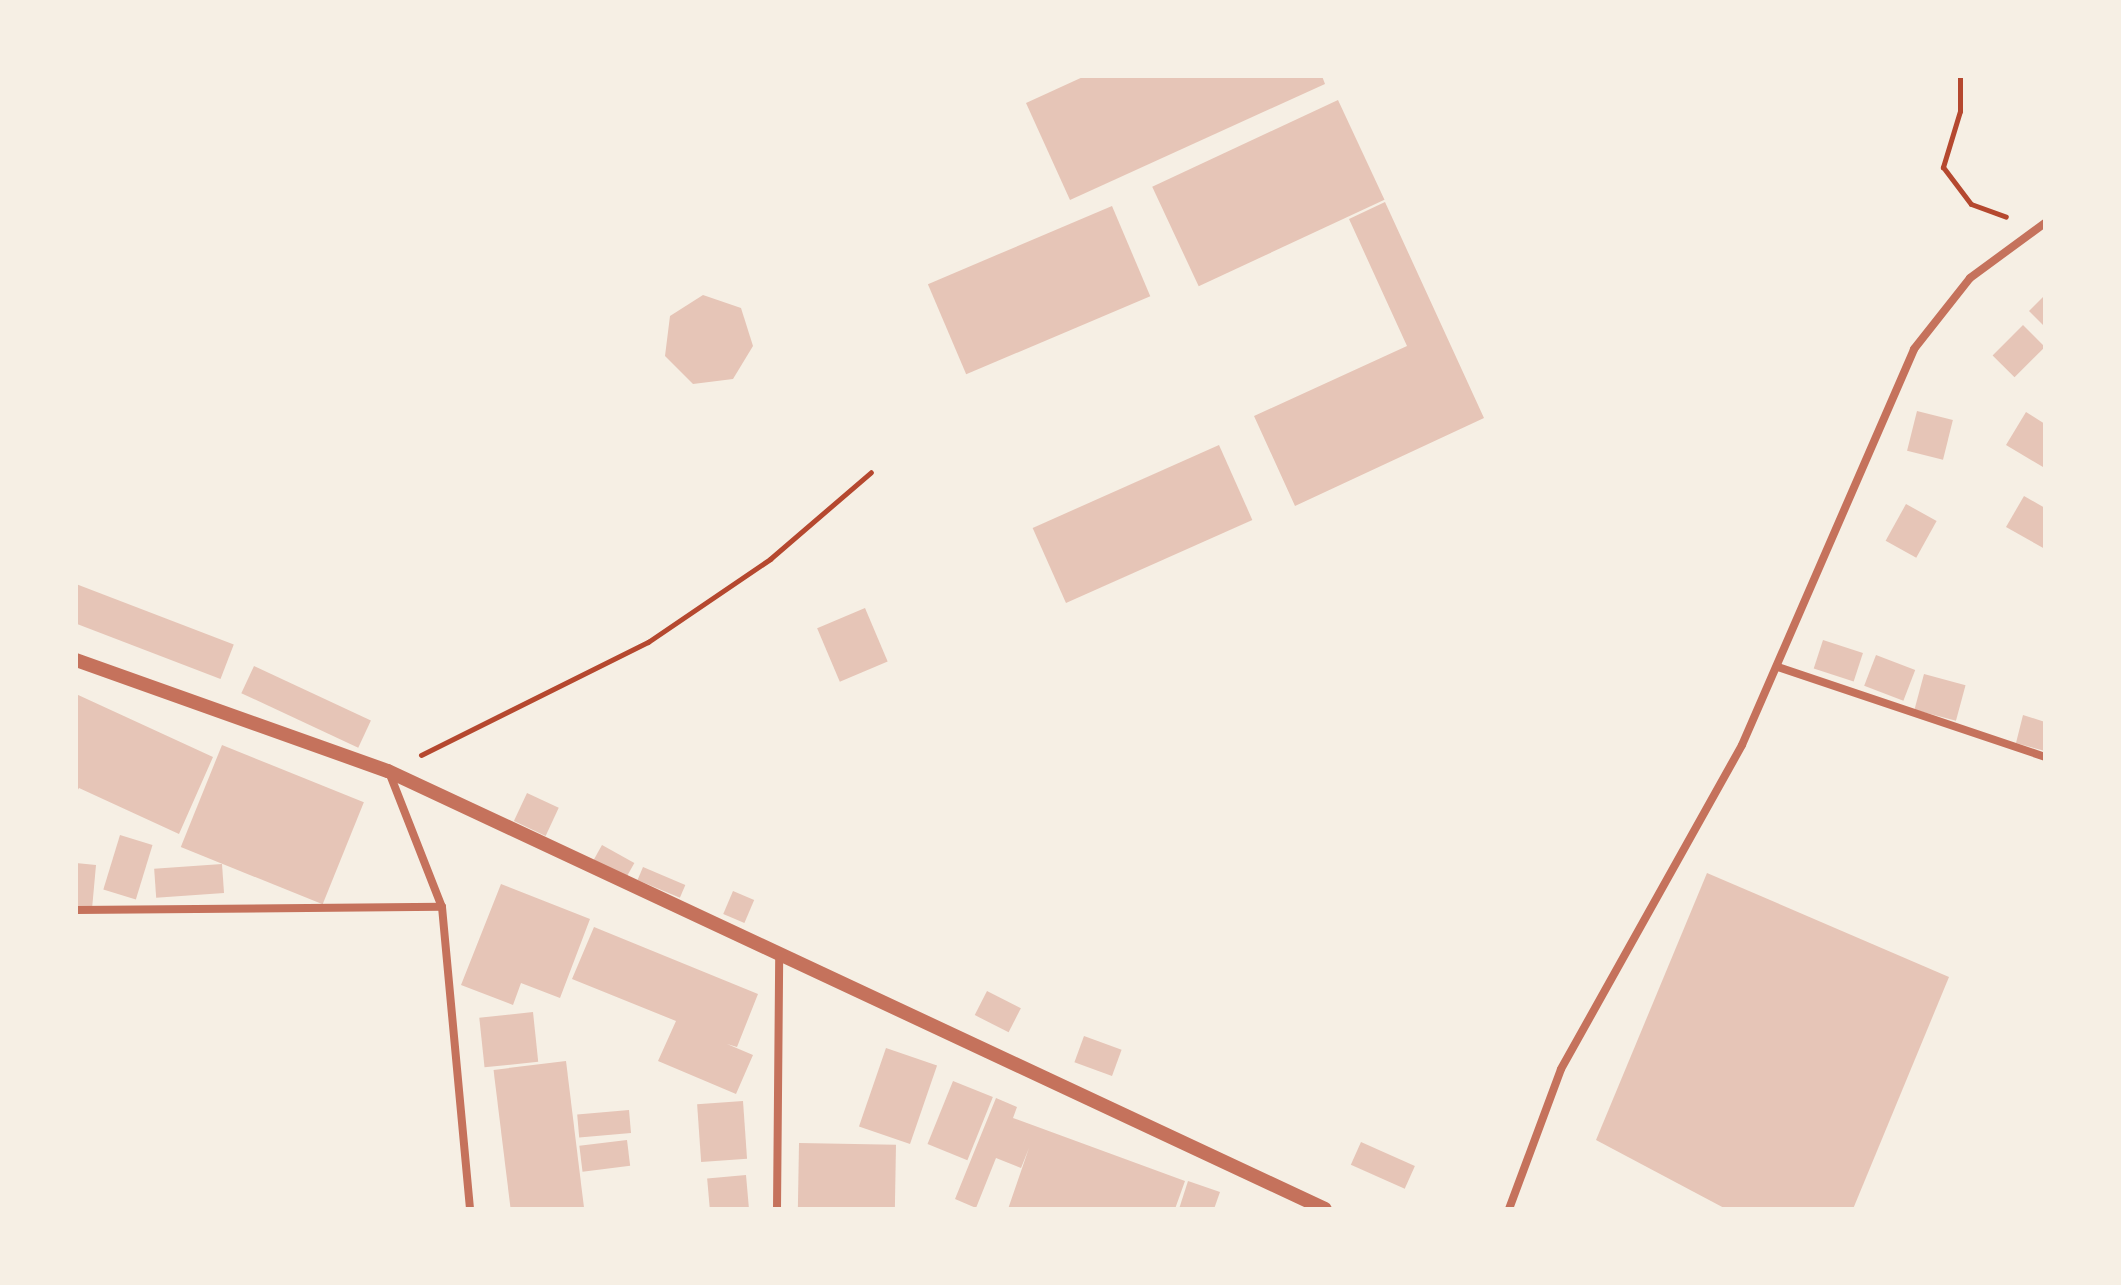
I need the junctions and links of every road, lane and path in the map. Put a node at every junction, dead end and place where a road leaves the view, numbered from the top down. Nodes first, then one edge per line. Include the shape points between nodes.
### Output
1 (1960, 76) edge
2 (2041, 226) edge
3 (871, 472) dead end
4 (76, 660) edge
5 (1778, 667) junction
6 (2045, 757) edge
7 (388, 771) junction
8 (442, 907) junction
9 (76, 910) edge
10 (779, 959) junction
11 (470, 1209) edge
12 (777, 1209) edge
13 (1325, 1209) edge
14 (1509, 1209) edge

1 - 2 path via 1960,111 1943,167 1971,204
2 - 5 street via 1970,278 1914,349
3 - 7 path via 770,559 648,642
4 - 7 street
5 - 6 street
5 - 14 street via 1561,1069
7 - 8 street
7 - 10 street
8 - 9 street
8 - 11 street
10 - 12 street
10 - 13 street

